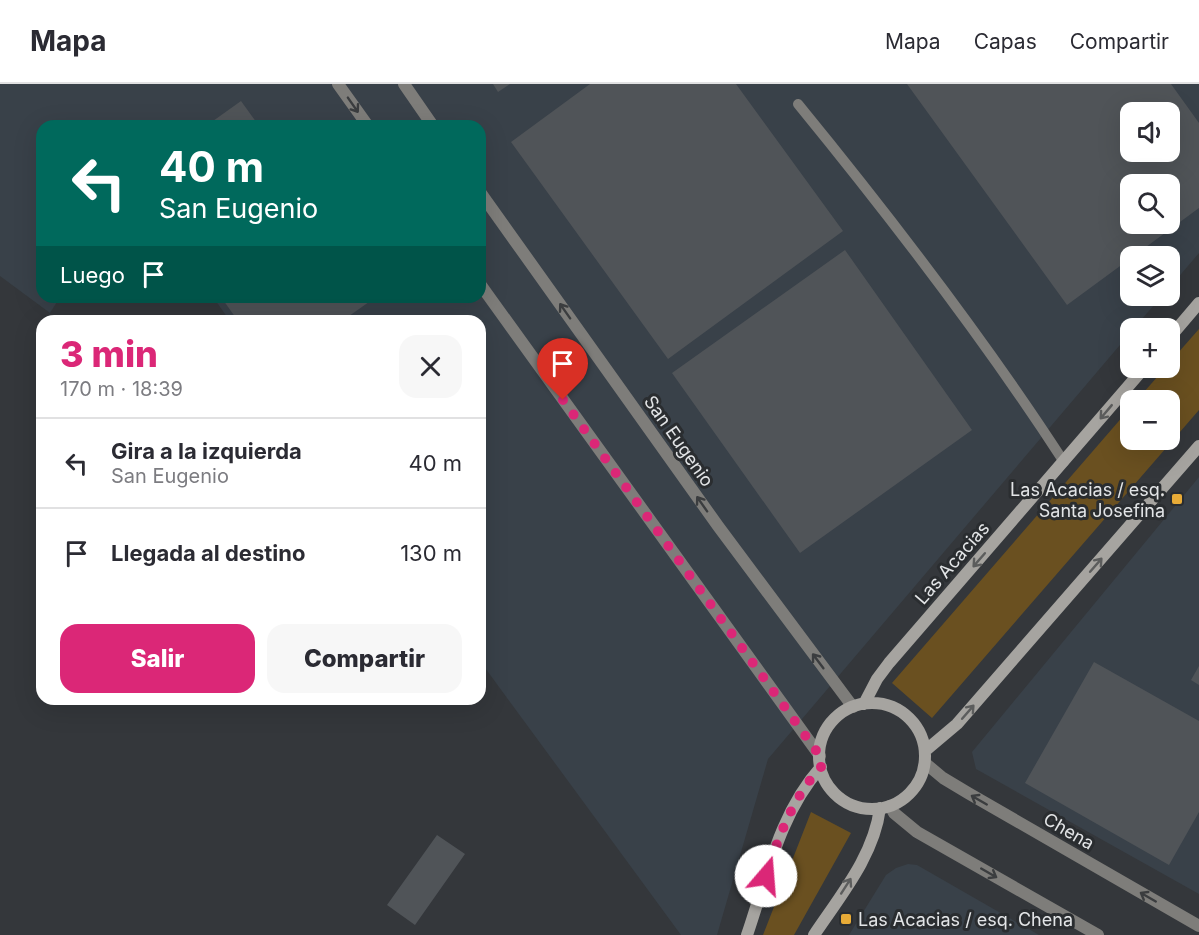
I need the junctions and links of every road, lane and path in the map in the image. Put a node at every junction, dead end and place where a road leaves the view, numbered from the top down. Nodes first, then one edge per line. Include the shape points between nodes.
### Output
1 (338, 84) edge
2 (404, 84) edge
3 (798, 104) dead end
4 (364, 120) edge
5 (429, 120) edge
6 (486, 200) edge
7 (486, 292) edge
8 (1199, 303) edge
9 (1180, 325) edge
10 (1135, 378) edge
11 (1199, 446) edge
12 (1064, 462) junction
13 (858, 706) junction
14 (925, 757) junction
15 (820, 761) junction
16 (885, 807) junction
17 (1199, 926) edge
18 (747, 935) edge
19 (814, 935) edge
20 (1098, 935) edge

1 -> 4 street
2 - 5 street
3 - 12 lane via 914,249
13 -> 6 street, San Eugenio via 718,526
7 - 15 street
8 - 9 main road
10 -> 12 main road, Las Acacias
14 -> 11 main road
12 -> 13 main road, Las Acacias via 889,663
13 - 14 main road via 888,706 900,711 917,728
13 - 15 main road via 829,726 821,745
14 - 16 main road via 917,784 901,801
17 -> 14 street, Chena via 943,778
15 - 16 main road via 829,785 843,800 861,808
15 - 18 main road via 787,819
19 -> 16 main road via 867,852
16 -> 20 street via 917,832

